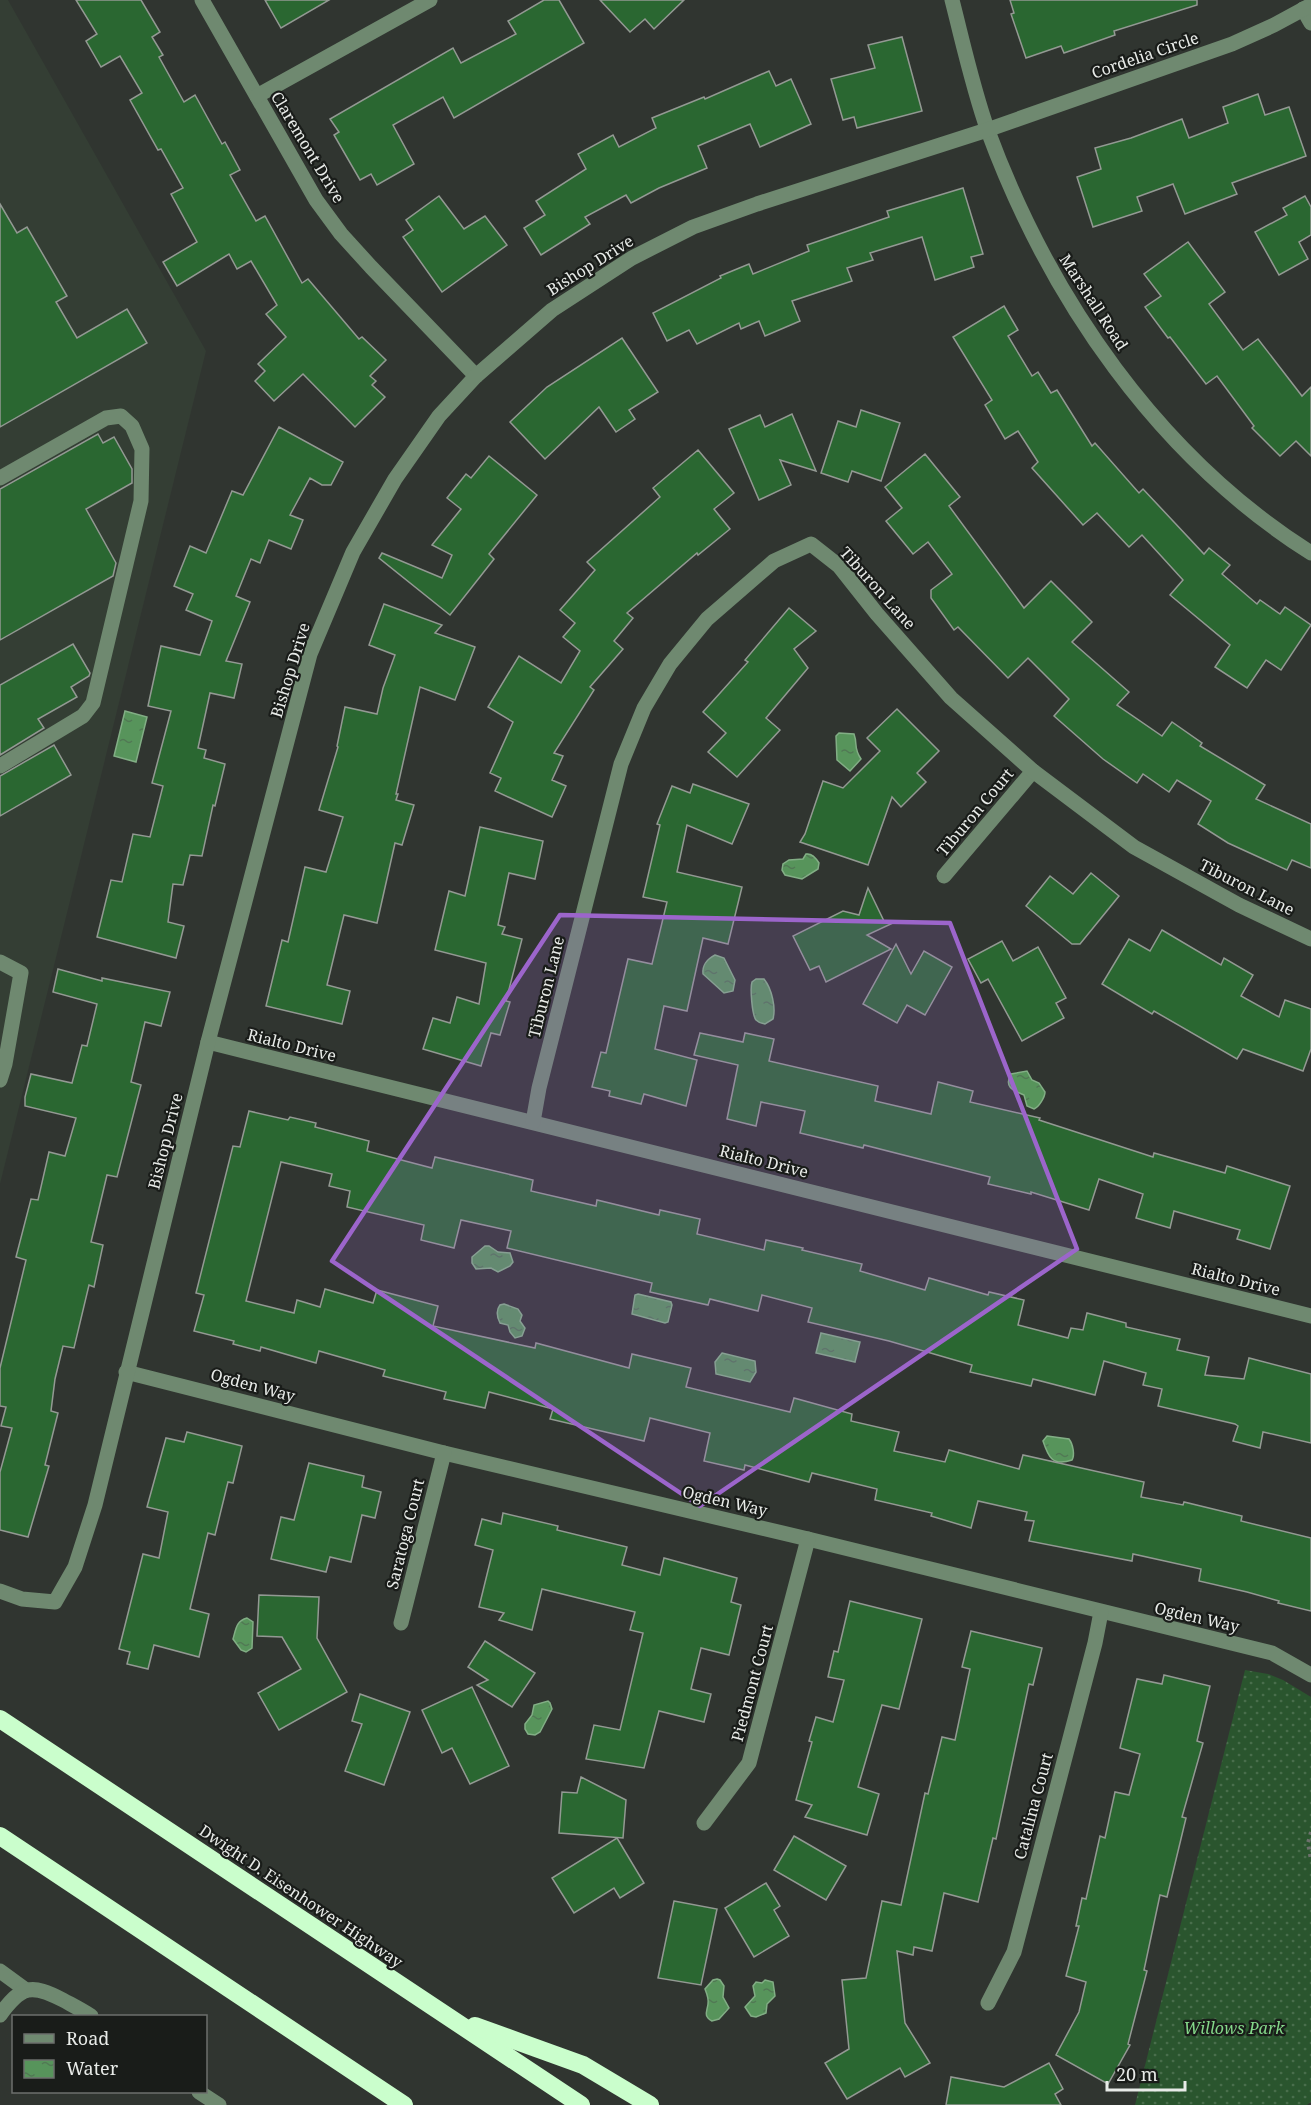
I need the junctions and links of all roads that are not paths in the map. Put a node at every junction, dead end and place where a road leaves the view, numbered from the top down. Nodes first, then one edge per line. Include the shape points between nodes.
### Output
1 (202, 0) edge
2 (430, 0) edge
3 (952, 0) edge
4 (1307, 7) edge
5 (1311, 23) edge
6 (257, 96) junction
7 (987, 130) junction
8 (476, 376) junction
9 (0, 478) edge
10 (1311, 553) edge
11 (0, 766) edge
12 (1033, 771) junction
13 (944, 876) dead end
14 (1311, 939) edge
15 (0, 962) edge
16 (208, 1042) junction
17 (0, 1080) edge
18 (533, 1122) junction
19 (1311, 1316) edge
20 (126, 1372) junction
21 (444, 1453) junction
22 (808, 1539) junction
23 (0, 1591) edge
24 (1101, 1612) junction
25 (401, 1623) dead end
26 (1311, 1675) edge
27 (0, 1719) edge
28 (704, 1823) dead end
29 (0, 1836) edge
30 (0, 1971) edge
31 (27, 1990) junction
32 (988, 2003) dead end
33 (0, 2015) edge
34 (89, 2015) edge
35 (449, 2017) junction
36 (202, 2093) edge
37 (219, 2105) edge
38 (404, 2105) edge
39 (581, 2105) edge
40 (650, 2105) edge

1 - 6 street, Claremont Drive
2 - 6 street
3 - 7 street, Marshall Road
4 - 5 street
4 - 7 street, Cordelia Circle via 1232,44
6 - 8 street, Claremont Drive via 316,200 341,234
7 - 8 street, Bishop Drive via 693,228 632,258 552,310
7 - 10 street, Marshall Road via 1035,242 1111,363 1206,470 1245,505
8 - 16 street, Bishop Drive via 439,416 395,479 353,552 310,654
9 - 11 street via 106,418 121,416 132,426 142,449 141,501 93,703 83,716
12 - 13 street, Tiburon Court
12 - 14 street, Tiburon Lane via 1134,847 1239,905
12 - 18 street, Tiburon Lane via 951,698 839,566 811,544 774,561 707,619 670,664 644,708 621,764 604,827
15 - 17 street via 21,973
16 - 18 street, Rialto Drive
16 - 20 street, Bishop Drive
18 - 19 street, Rialto Drive
20 - 21 street, Ogden Way
20 - 23 street, Bishop Drive via 95,1505 75,1568 55,1602 22,1599
21 - 22 street, Ogden Way
21 - 25 street, Saratoga Court
22 - 24 street, Ogden Way
22 - 28 street, Piedmont Court via 749,1763
24 - 26 street, Ogden Way via 1272,1653
24 - 32 street, Catalina Court via 1014,1952
27 - 35 highway, Dwight D. Eisenhower Highway
29 - 38 highway
30 - 31 street
31 - 33 street via 11,2000
31 - 34 street via 43,1989
35 - 39 highway, Dwight D. Eisenhower Highway
35 - 40 highway via 583,2065
36 - 37 street

